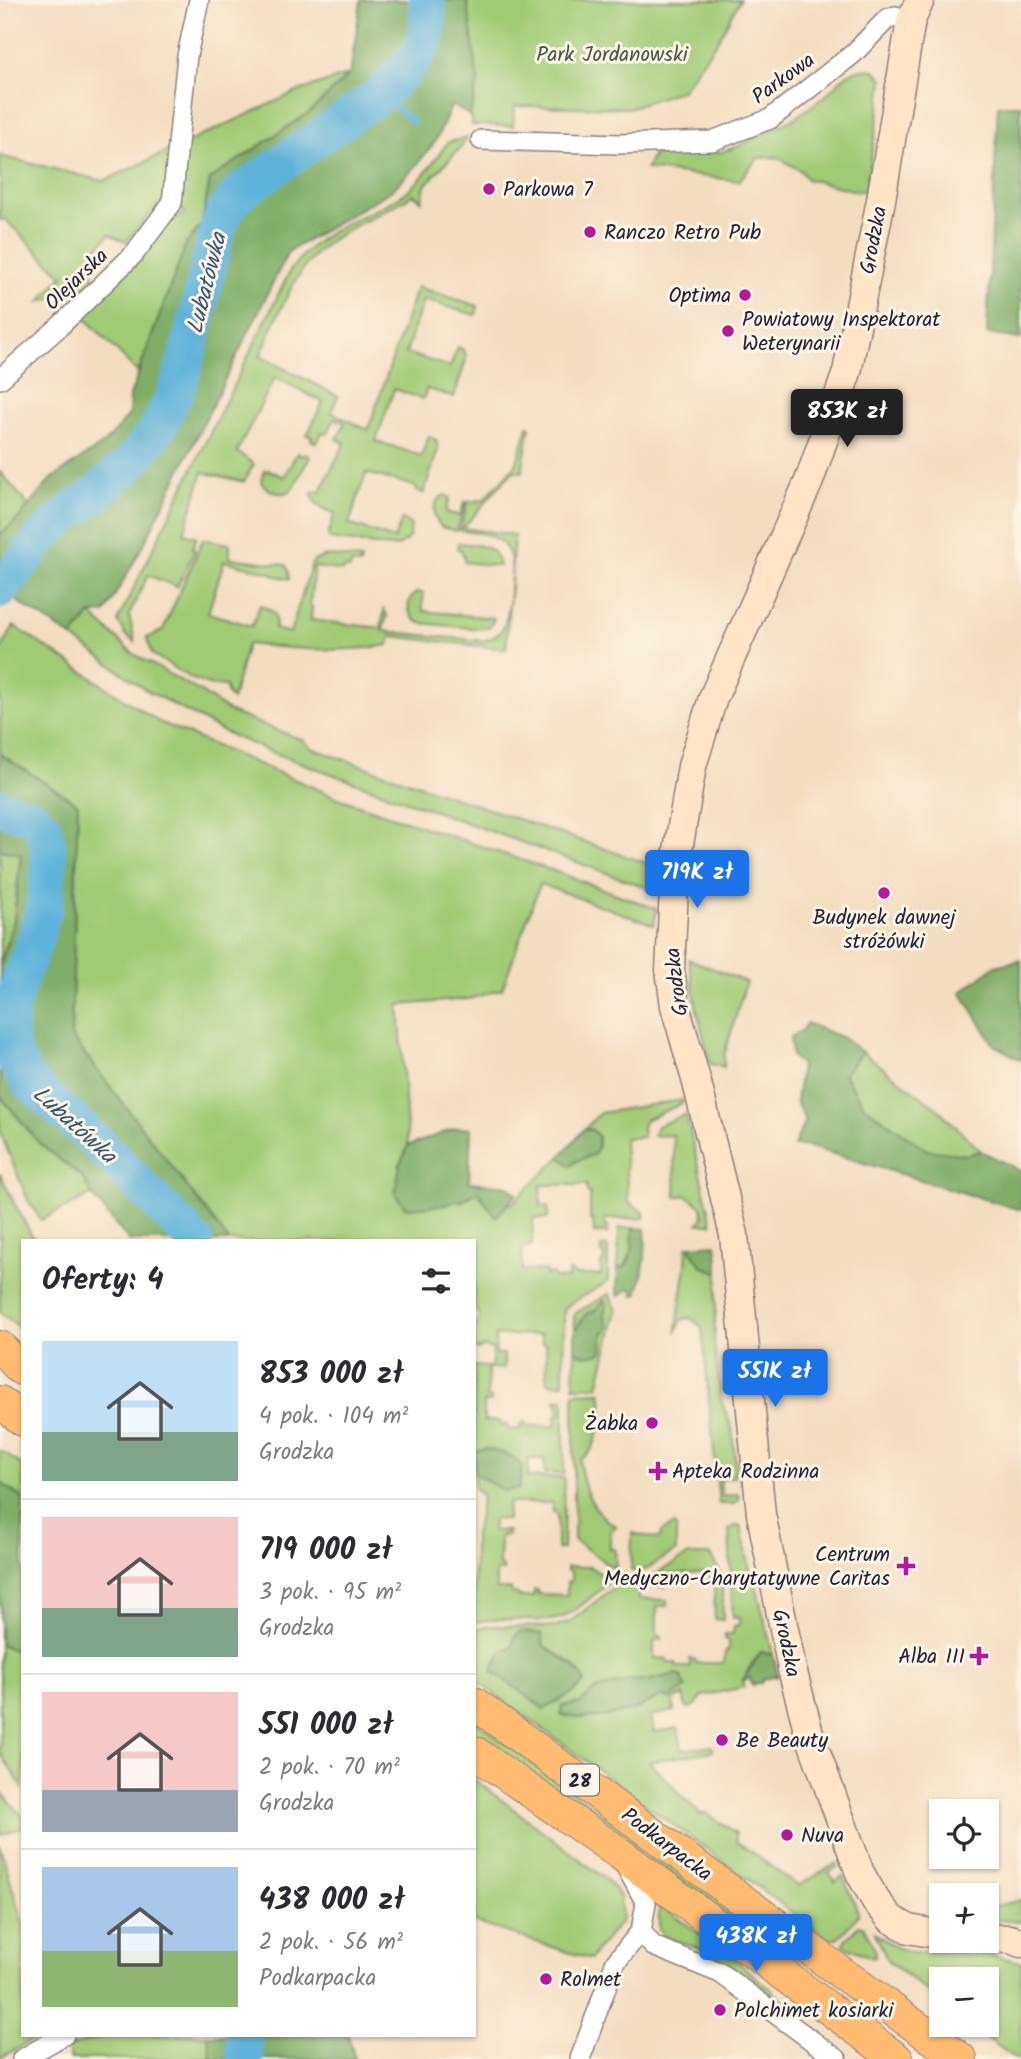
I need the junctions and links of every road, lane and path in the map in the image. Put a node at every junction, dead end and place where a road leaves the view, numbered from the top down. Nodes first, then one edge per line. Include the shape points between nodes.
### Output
1 (199, 0) edge
2 (915, 10) edge
3 (481, 139) dead end
4 (0, 379) edge
5 (0, 1402) edge
6 (21, 1418) edge
7 (476, 1704) edge
8 (476, 1753) edge
9 (619, 1853) junction
10 (642, 1931) junction
11 (929, 1933) edge
12 (999, 1939) edge
13 (1021, 1943) edge
14 (60, 2037) edge
15 (22, 2059) edge
16 (580, 2059) edge
17 (836, 2059) edge
18 (897, 2059) edge
19 (961, 2059) edge

1 - 4 street, Olejarska via 187,56 180,205 59,327
2 - 3 street, Parkowa via 887,19 853,54 770,119 712,141 620,144
2 - 11 street, Grodzka via 847,372 809,481 713,698 692,766 675,869 670,970 675,1006 734,1235 761,1514 809,1733 860,1873 876,1901 891,1919
5 - 6 main road
7 - 19 main road, Podkarpacka / 28
8 - 9 main road, Podkarpacka / 28
9 - 10 street via 646,1903
9 - 18 main road, Podkarpacka / 28
10 - 16 street via 615,1963
10 - 17 street via 653,1946 720,1973
12 - 13 street
14 - 15 street

